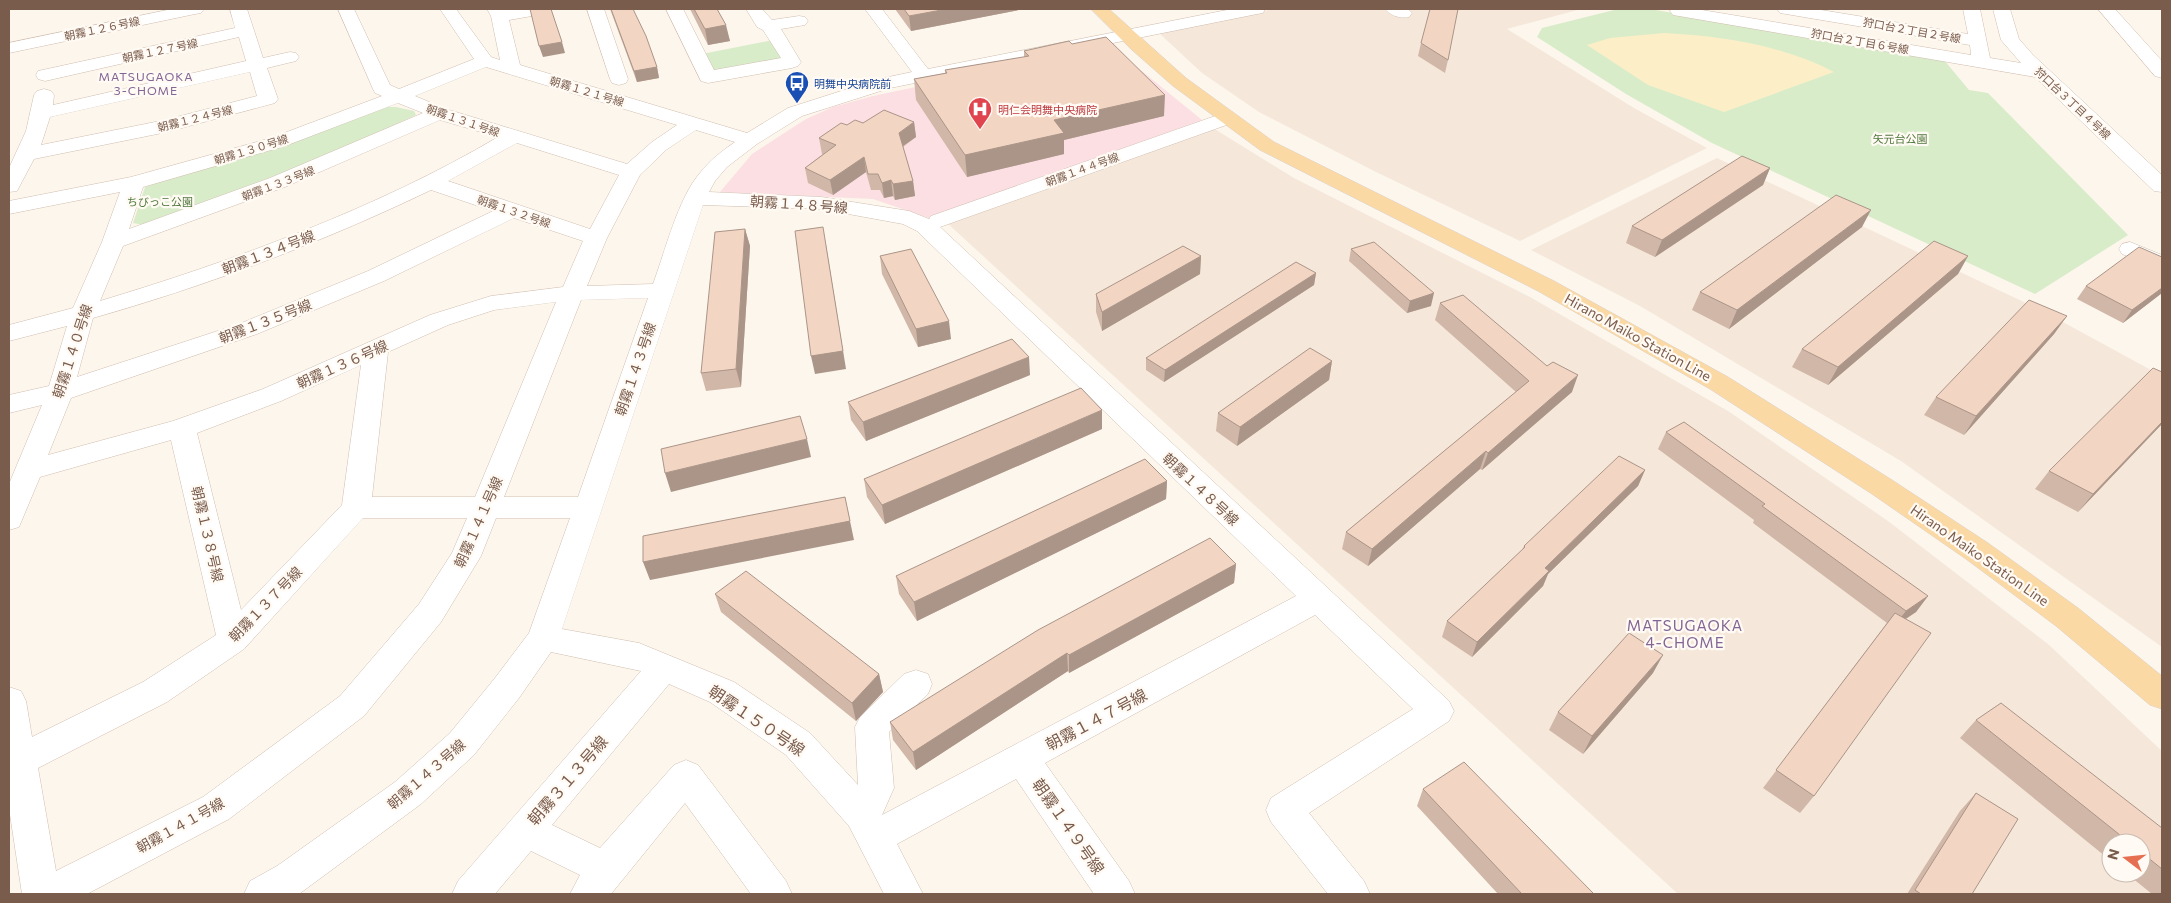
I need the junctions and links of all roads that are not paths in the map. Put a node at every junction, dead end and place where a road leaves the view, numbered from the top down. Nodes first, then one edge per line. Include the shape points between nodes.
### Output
1 (195, 9) edge
2 (238, 9) edge
3 (346, 9) edge
4 (448, 9) edge
5 (542, 9) edge
6 (596, 9) edge
7 (675, 9) edge
8 (754, 9) edge
9 (873, 9) edge
10 (1099, 9) edge
11 (1113, 9) edge
12 (1257, 9) edge
13 (1786, 9) edge
14 (1972, 9) edge
15 (2106, 9) edge
16 (1996, 10) edge
17 (1679, 11) dead end
18 (498, 13) edge
19 (799, 22) dead end
20 (770, 26) junction
21 (244, 31) junction
22 (1132, 34) junction
23 (47, 40) junction
24 (1978, 41) junction
25 (9, 48) edge
26 (290, 57) dead end
27 (485, 61) junction
28 (1982, 62) junction
29 (258, 64) junction
30 (511, 68) junction
31 (2040, 72) junction
32 (2162, 72) edge
33 (46, 75) junction
34 (924, 76) junction
35 (619, 79) dead end
36 (396, 96) junction
37 (439, 113) junction
38 (43, 114) junction
39 (1225, 119) junction
40 (693, 123) junction
41 (513, 137) junction
42 (750, 140) junction
43 (27, 154) junction
44 (630, 172) junction
45 (134, 183) junction
46 (432, 183) junction
47 (9, 186) edge
48 (2162, 186) edge
49 (695, 198) junction
50 (9, 207) edge
51 (510, 211) junction
52 (939, 221) dead end
53 (596, 238) junction
54 (112, 242) junction
55 (2130, 249) dead end
56 (2162, 263) edge
57 (662, 291) junction
58 (572, 293) junction
59 (82, 315) junction
60 (9, 333) edge
61 (376, 348) junction
62 (60, 392) junction
63 (9, 404) edge
64 (182, 428) junction
65 (27, 471) junction
66 (486, 507) junction
67 (587, 507) junction
68 (356, 508) junction
69 (9, 519) edge
70 (1318, 600) junction
71 (543, 638) junction
72 (233, 640) junction
73 (664, 667) junction
74 (2162, 680) edge
75 (916, 684) dead end
76 (2162, 695) edge
77 (9, 701) edge
78 (1021, 758) junction
79 (19, 760) junction
80 (868, 826) junction
81 (524, 830) junction
82 (598, 882) edge
83 (42, 894) edge
84 (50, 894) edge
85 (263, 894) edge
86 (471, 894) edge
87 (773, 894) edge
88 (904, 894) edge
89 (1116, 894) edge
90 (1351, 894) edge

1 - 23 street, 朝霧１２６号線
2 - 21 street, 朝霧１２４号線
3 - 36 street, 朝霧１３１号線 via 352,43 382,88
4 - 27 street
5 - 18 street
6 - 35 street
7 - 20 street via 708,77 792,62
8 - 20 street via 763,23
9 - 34 street
10 - 22 main road, Hirano Maiko Station Line
11 - 22 main road, Hirano Maiko Station Line
12 - 22 street, 朝霧１４３号線
13 - 24 street, 狩口台２丁目２号線
14 - 24 street
15 - 32 street
16 - 31 street, 狩口台３丁目４号線 via 2010,40
17 - 28 street, 狩口台２丁目６号線
18 - 30 street
19 - 20 street
21 - 29 street, 朝霧１２４号線
21 - 33 street, 朝霧１２７号線
22 - 34 street, 朝霧１４３号線
22 - 39 main road, Hirano Maiko Station Line via 1147,55
22 - 74 main road, Hirano Maiko Station Line via 1261,136 1588,294 1822,433 1888,475 2074,610
23 - 25 street, 朝霧１２６号線
23 - 33 street
24 - 28 street
26 - 29 street
27 - 30 street, 朝霧１２１号線
27 - 36 street, 朝霧１３０号線
28 - 31 street, 狩口台２丁目６号線
29 - 38 street
29 - 43 street, 朝霧１２４号線 via 268,99 167,126
30 - 40 street, 朝霧１２１号線
31 - 48 street, 狩口台３丁目４号線
33 - 38 street
34 - 42 street, 朝霧１４３号線 via 864,89 795,112
36 - 37 street, 朝霧１３１号線
36 - 45 street, 朝霧１３０号線 via 278,142
37 - 41 street, 朝霧１３１号線
37 - 54 street, 朝霧１３３号線 via 284,181 182,220
38 - 43 street
39 - 52 street, 朝霧１４４号線
39 - 76 main road, Hirano Maiko Station Line via 1267,146 1546,286 1719,383 1977,551 2067,617
40 - 42 street, 朝霧１２１号線
40 - 44 street, 朝霧１４１号線 via 659,146
41 - 44 street, 朝霧１３１号線
41 - 46 street, 朝霧１３４号線
42 - 49 street, 朝霧１４３号線 via 720,163 706,178
43 - 47 street
44 - 53 street, 朝霧１４１号線
45 - 50 street, 朝霧１３０号線
45 - 54 street, 朝霧１４０号線
46 - 51 street, 朝霧１３２号線
46 - 59 street, 朝霧１３４号線 via 279,249 171,288
49 - 57 street, 朝霧１４３号線
49 - 70 street, 朝霧１４８号線 via 821,203 909,218 924,226
51 - 53 street, 朝霧１３２号線
51 - 62 street, 朝霧１３５号線 via 376,276 248,329
53 - 58 street, 朝霧１４１号線
54 - 59 street, 朝霧１４０号線
55 - 56 street
57 - 58 street, 朝霧１３６号線
57 - 67 street, 朝霧１４３号線
58 - 61 street, 朝霧１３６号線 via 491,303 439,320
58 - 66 street, 朝霧１４１号線
59 - 60 street, 朝霧１３４号線
59 - 62 street, 朝霧１４０号線
61 - 64 street, 朝霧１３６号線 via 272,395
61 - 68 street
62 - 63 street, 朝霧１３５号線
62 - 65 street, 朝霧１４０号線
64 - 65 street, 朝霧１３６号線
64 - 72 street, 朝霧１３８号線
65 - 69 street, 朝霧１４０号線
66 - 67 street
66 - 68 street
66 - 84 street, 朝霧１４１号線 via 466,556 430,613 352,706 216,808
67 - 71 street, 朝霧１４３号線
68 - 72 street, 朝霧１３７号線
70 - 78 street, 朝霧１４７号線
70 - 90 street, 朝霧１４８号線 via 1437,711 1284,810
71 - 73 street, 朝霧１５０号線 via 639,656
71 - 85 street, 朝霧１４３号線 via 507,688 455,750 408,793 290,879
72 - 79 street, 朝霧１３７号線 via 155,692
73 - 80 street, 朝霧１５０号線 via 722,692 798,744
73 - 81 street, 朝霧３１３号線
75 - 80 street via 872,726 876,788
77 - 79 street
78 - 80 street, 朝霧１４７号線
78 - 89 street, 朝霧１４９号線
79 - 83 street
80 - 88 street, 朝霧１５０号線
81 - 82 street
81 - 86 street, 朝霧３１３号線
82 - 87 street via 686,776

